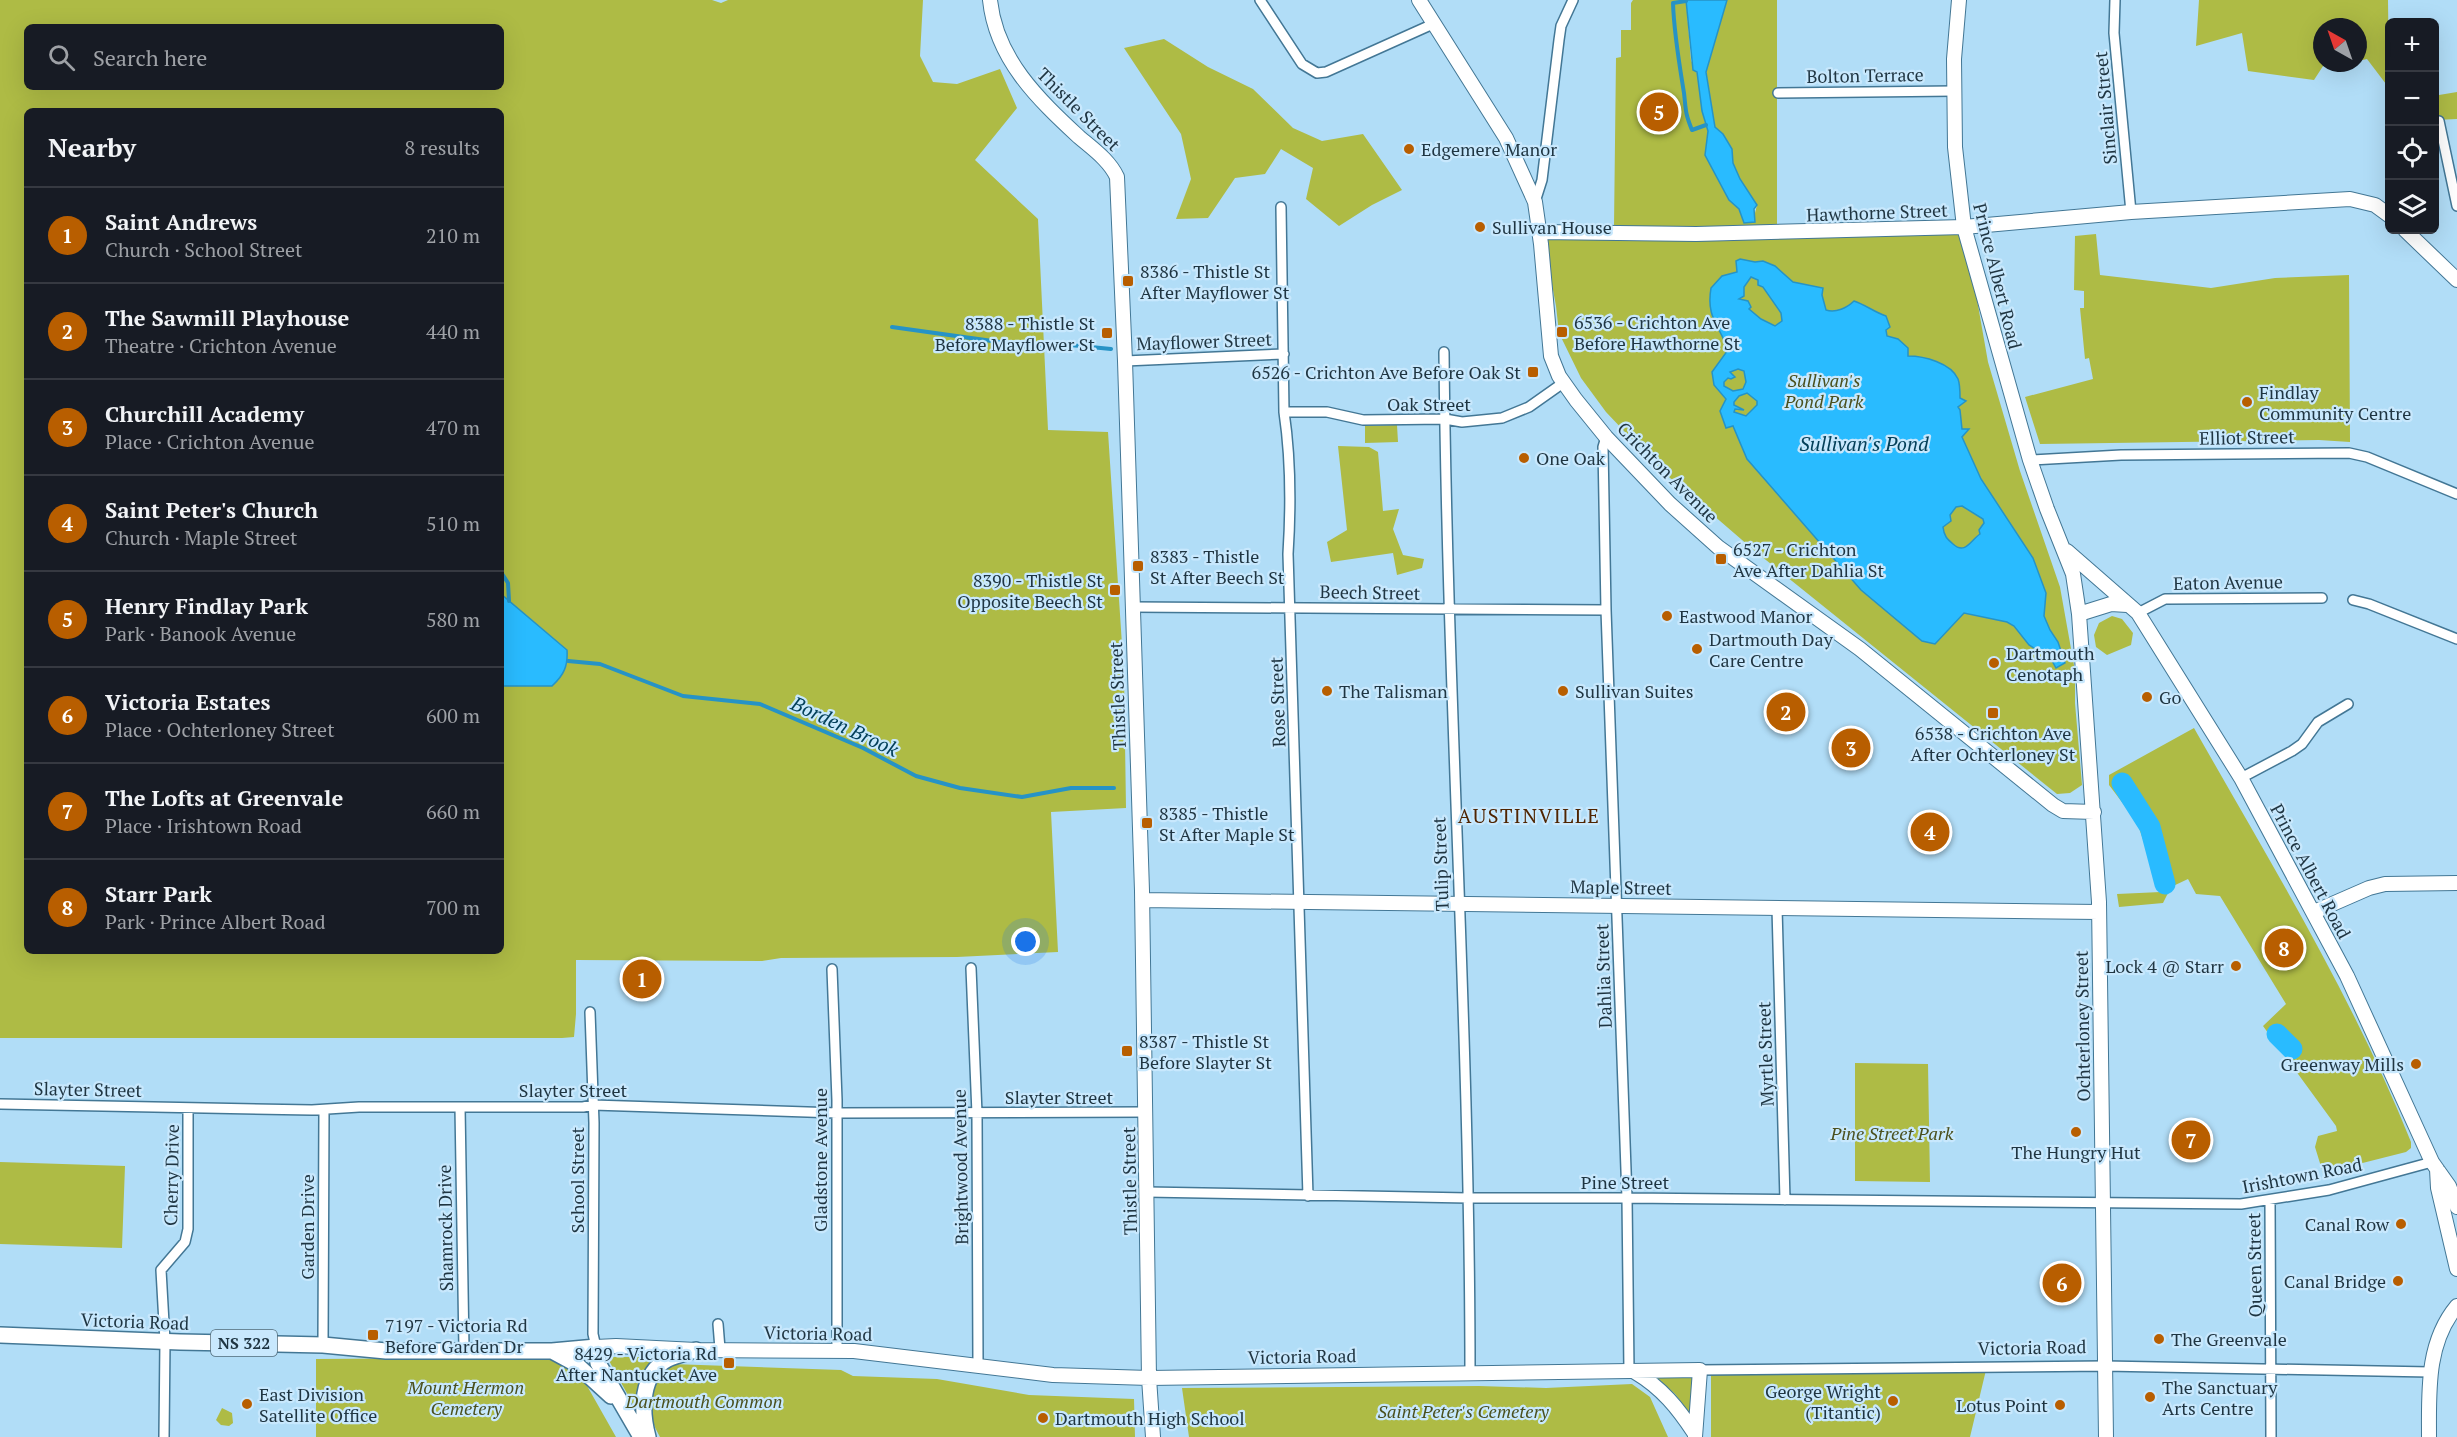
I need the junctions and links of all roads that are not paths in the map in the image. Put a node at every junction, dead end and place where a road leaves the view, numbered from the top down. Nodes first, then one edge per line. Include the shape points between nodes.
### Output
1 (990, 0) edge
2 (1260, 0) edge
3 (1419, 0) edge
4 (1573, 0) edge
5 (1959, 0) edge
6 (2115, 0) edge
7 (1433, 24) junction
8 (1954, 91) junction
9 (1778, 93) dead end
10 (2439, 121) dead end
11 (1535, 202) junction
12 (2457, 206) edge
13 (1281, 207) dead end
14 (2131, 212) junction
15 (2385, 213) edge
16 (1964, 227) junction
17 (1540, 232) junction
18 (2409, 234) edge
19 (2457, 280) edge
20 (1444, 352) dead end
21 (1284, 354) junction
22 (1125, 361) junction
23 (1563, 383) junction
24 (1284, 412) junction
25 (1445, 419) junction
26 (1606, 437) junction
27 (2030, 459) junction
28 (2457, 494) edge
29 (2065, 549) junction
30 (2322, 598) dead end
31 (2353, 600) dead end
32 (1132, 607) junction
33 (1291, 608) junction
34 (2132, 609) junction
35 (1449, 610) junction
36 (1606, 610) junction
37 (2079, 614) junction
38 (2457, 639) edge
39 (2348, 704) dead end
40 (2241, 778) junction
41 (2094, 813) junction
42 (2457, 883) edge
43 (1142, 900) junction
44 (1300, 901) junction
45 (1458, 903) junction
46 (1617, 905) junction
47 (1777, 908) junction
48 (2099, 912) junction
49 (2314, 912) junction
50 (971, 968) dead end
51 (832, 969) dead end
52 (590, 1012) dead end
53 (0, 1104) edge
54 (593, 1105) junction
55 (460, 1107) junction
56 (188, 1108) junction
57 (324, 1110) junction
58 (1146, 1112) junction
59 (837, 1113) junction
60 (977, 1114) junction
61 (2435, 1166) junction
62 (1148, 1192) junction
63 (1308, 1196) junction
64 (1468, 1198) junction
65 (1627, 1198) junction
66 (1785, 1200) junction
67 (2270, 1201) junction
68 (2103, 1202) junction
69 (2457, 1207) edge
70 (2457, 1269) edge
71 (2457, 1306) edge
72 (718, 1324) dead end
73 (2457, 1329) edge
74 (2440, 1334) junction
75 (0, 1335) edge
76 (165, 1341) junction
77 (323, 1345) junction
78 (596, 1347) junction
79 (464, 1349) junction
80 (720, 1349) junction
81 (696, 1350) junction
82 (837, 1350) junction
83 (552, 1351) junction
84 (978, 1365) junction
85 (2105, 1366) junction
86 (1700, 1370) junction
87 (2272, 1370) junction
88 (1632, 1371) junction
89 (2430, 1372) junction
90 (1470, 1374) junction
91 (1149, 1378) junction
92 (623, 1408) junction
93 (1695, 1435) edge
94 (164, 1437) edge
95 (641, 1437) edge
96 (648, 1437) edge
97 (1153, 1437) edge
98 (2106, 1437) edge
99 (2271, 1437) edge
100 (2428, 1437) edge

1 - 22 main road, Thistle Street via 1003,49 1025,83 1107,161 1117,177
2 - 7 street via 1302,64 1317,73
3 - 7 main road, Crichton Avenue
4 - 11 street via 1561,26 1542,180
5 - 8 main road, Prince Albert Road
6 - 14 street, Sinclair Street via 2114,33
7 - 11 main road, Crichton Avenue via 1506,138
8 - 9 street, Bolton Terrace
8 - 16 main road, Prince Albert Road via 1955,147
10 - 12 street
11 - 17 main road, Crichton Avenue
13 - 21 street, Rose Street
14 - 15 main road, Hawthorne Street via 2350,199
14 - 16 main road, Hawthorne Street
16 - 17 main road, Hawthorne Street via 1696,234
16 - 27 main road, Prince Albert Road
17 - 23 main road, Crichton Avenue via 1551,356
18 - 19 main road
20 - 25 street, Tulip Street
21 - 22 street, Mayflower Street
21 - 24 street, Rose Street
22 - 32 main road, Thistle Street
23 - 25 street, Oak Street via 1529,407 1502,418 1462,422
23 - 26 main road, Crichton Avenue
24 - 25 street, Oak Street via 1327,412 1363,420
24 - 33 street, Rose Street via 1289,437
25 - 35 street, Tulip Street
26 - 36 street, Dahlia Street
26 - 41 main road, Crichton Avenue via 1718,547 1869,656 2053,805 2063,811
27 - 28 street, Elliot Street via 2349,453
27 - 29 main road, Prince Albert Road
29 - 34 main road, Prince Albert Road
29 - 37 main road, Prince Albert Road
30 - 34 street, Eaton Avenue via 2165,599
31 - 38 street
32 - 33 street, Beech Street
32 - 43 main road, Thistle Street
33 - 35 street, Beech Street
33 - 44 street, Rose Street
34 - 37 main road via 2105,605
34 - 40 main road, Prince Albert Road
35 - 36 street, Beech Street
35 - 45 street, Tulip Street
36 - 46 street, Dahlia Street
37 - 41 main road, Ochterloney Street
39 - 40 street via 2324,717 2292,751
40 - 49 main road, Prince Albert Road
41 - 48 main road, Ochterloney Street
42 - 49 main road via 2385,884
43 - 44 main road, Maple Street
43 - 58 main road, Thistle Street
44 - 45 main road, Maple Street
44 - 63 street, Rose Street
45 - 46 main road, Maple Street
45 - 64 street, Tulip Street
46 - 47 main road, Maple Street
46 - 65 street, Dahlia Street
47 - 48 main road, Maple Street
47 - 66 street, Myrtle Street
48 - 68 main road, Ochterloney Street
49 - 61 main road, Prince Albert Road
50 - 60 street, Brightwood Avenue
51 - 59 street, Gladstone Avenue
52 - 54 street, School Street
53 - 56 street, Slayter Street
54 - 55 street, Slayter Street
54 - 59 street, Slayter Street
54 - 78 street, School Street
55 - 57 street, Slayter Street
55 - 79 street, Shamrock Drive
56 - 57 street, Slayter Street
56 - 76 street, Cherry Drive via 188,1229 185,1242 161,1270
57 - 77 street, Garden Drive
58 - 60 street, Slayter Street
58 - 62 main road, Thistle Street
59 - 60 street, Slayter Street
59 - 82 street, Gladstone Avenue
60 - 84 street, Brightwood Avenue
61 - 67 street, Irishtown Road
61 - 69 main road, Prince Albert Road
61 - 70 main road, Prince Albert Road
62 - 63 street, Pine Street
62 - 91 main road, Thistle Street
63 - 64 street, Pine Street
64 - 65 street, Pine Street
64 - 90 street, Tulip Street
65 - 66 street, Pine Street
65 - 88 street, Dahlia Street
66 - 68 street, Pine Street
67 - 68 street, Irishtown Road
67 - 87 street, Queen Street
68 - 85 main road, Ochterloney Street
71 - 74 main road
72 - 80 street
73 - 74 main road
74 - 89 main road
75 - 76 main road, Victoria Road / NS 322
76 - 77 main road, Victoria Road / NS 322
76 - 94 street, Cherry Drive
77 - 79 main road, Victoria Road / NS 322 via 386,1350
78 - 81 main road, Victoria Road / NS 322
78 - 83 main road, Victoria Road / NS 322
78 - 92 main road via 598,1364
79 - 83 main road, Victoria Road / NS 322
80 - 81 main road, Victoria Road / NS 322
80 - 82 main road, Victoria Road / NS 322
81 - 96 main road via 667,1359 646,1384
82 - 84 main road, Victoria Road / NS 322
83 - 92 main road via 576,1364
84 - 91 main road, Victoria Road / NS 322 via 1053,1375
85 - 86 street, Victoria Road
85 - 87 street, Victoria Road
85 - 98 main road, Ochterloney Street
86 - 88 main road, Victoria Road / NS 322
86 - 93 main road
87 - 89 street, Victoria Road
87 - 99 street, Queen Street
88 - 90 main road, Victoria Road / NS 322
88 - 93 main road via 1652,1382 1673,1402
89 - 100 main road
90 - 91 main road, Victoria Road / NS 322
91 - 97 main road, Thistle Street
92 - 95 main road

